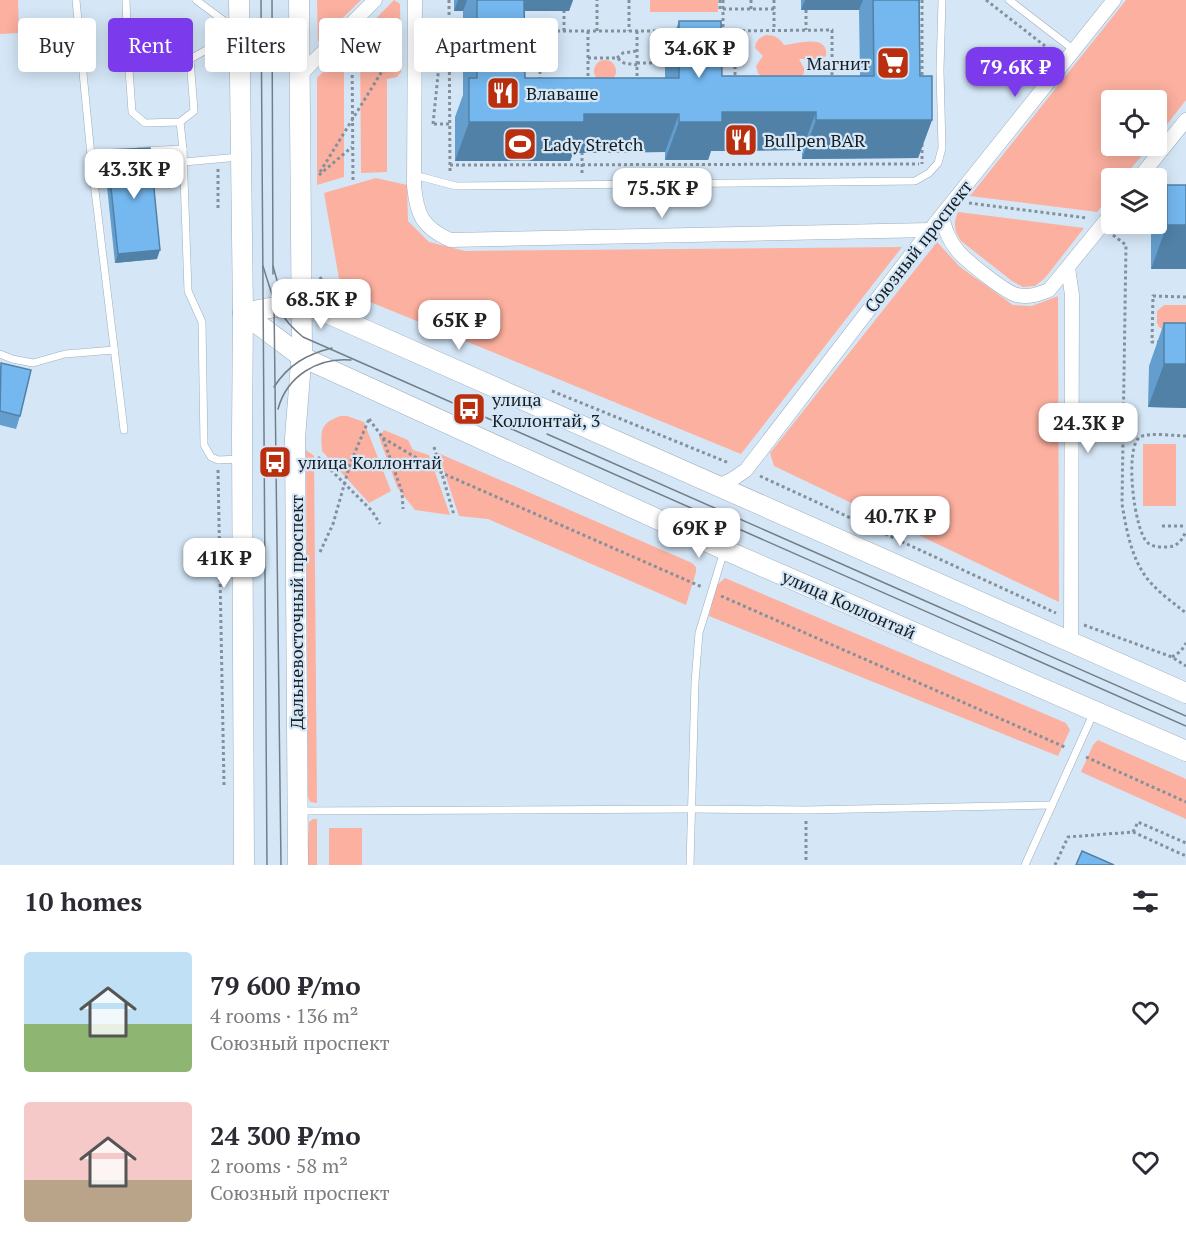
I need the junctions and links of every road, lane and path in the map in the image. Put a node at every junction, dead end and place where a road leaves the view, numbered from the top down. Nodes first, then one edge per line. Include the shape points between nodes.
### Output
1 (76, 0) edge
2 (126, 0) edge
3 (196, 0) edge
4 (239, 0) edge
5 (299, 0) edge
6 (375, 0) edge
7 (415, 0) edge
8 (449, 0) edge
9 (597, 0) edge
10 (628, 0) edge
11 (721, 0) edge
12 (751, 0) edge
13 (774, 0) edge
14 (922, 0) edge
15 (942, 0) edge
16 (986, 0) edge
17 (1009, 0) edge
18 (1114, 0) edge
19 (721, 9) junction
20 (751, 9) junction
21 (774, 9) junction
22 (806, 10) dead end
23 (564, 11) dead end
24 (127, 18) edge
25 (220, 18) edge
26 (239, 18) edge
27 (357, 18) edge
28 (415, 18) edge
29 (450, 18) edge
30 (414, 20) edge
31 (686, 30) edge
32 (735, 30) junction
33 (774, 30) junction
34 (806, 30) junction
35 (564, 31) junction
36 (588, 31) junction
37 (597, 31) junction
38 (629, 31) junction
39 (637, 31) junction
40 (713, 31) edge
41 (723, 31) junction
42 (1045, 46) dead end
43 (1074, 50) junction
44 (637, 51) junction
45 (319, 56) edge
46 (588, 58) junction
47 (617, 58) junction
48 (665, 63) dead end
49 (716, 63) edge
50 (735, 63) junction
51 (637, 64) junction
52 (129, 72) edge
53 (191, 72) edge
54 (240, 72) edge
55 (352, 72) edge
56 (415, 72) edge
57 (438, 72) edge
58 (450, 72) edge
59 (300, 75) junction
60 (922, 82) edge
61 (735, 88) edge
62 (832, 88) edge
63 (540, 89) edge
64 (588, 89) edge
65 (637, 89) edge
66 (351, 118) junction
67 (1186, 120) edge
68 (180, 122) junction
69 (426, 124) dead end
70 (433, 124) junction
71 (450, 124) junction
72 (922, 141) edge
73 (352, 147) junction
74 (183, 149) junction
75 (128, 152) edge
76 (582, 153) edge
77 (241, 157) junction
78 (218, 159) junction
79 (184, 162) junction
80 (582, 165) junction
81 (1147, 168) edge
82 (414, 175) junction
83 (353, 181) dead end
84 (582, 185) junction
85 (965, 202) dead end
86 (218, 209) dead end
87 (942, 216) junction
88 (1092, 219) dead end
89 (1101, 227) edge
90 (930, 230) junction
91 (1112, 234) edge
92 (1068, 268) junction
93 (320, 276) dead end
94 (1186, 297) edge
95 (341, 298) dead end
96 (302, 302) junction
97 (243, 313) junction
98 (1163, 342) edge
99 (114, 350) junction
100 (0, 354) edge
101 (302, 357) junction
102 (552, 391) dead end
103 (124, 430) dead end
104 (1186, 436) edge
105 (383, 438) junction
106 (434, 447) dead end
107 (318, 457) dead end
108 (242, 459) junction
109 (218, 460) junction
110 (746, 470) junction
111 (442, 473) junction
112 (345, 483) junction
113 (718, 486) junction
114 (403, 509) dead end
115 (454, 515) dead end
116 (380, 524) dead end
117 (1162, 526) dead end
118 (1186, 526) edge
119 (1186, 531) edge
120 (725, 550) junction
121 (320, 552) dead end
122 (711, 591) junction
123 (1186, 613) edge
124 (1072, 620) junction
125 (1071, 642) junction
126 (1186, 643) edge
127 (1172, 657) junction
128 (1186, 666) edge
129 (1186, 693) edge
130 (1095, 711) junction
131 (1186, 751) edge
132 (1076, 752) junction
133 (224, 795) dead end
134 (1186, 802) edge
135 (1052, 805) junction
136 (690, 809) junction
137 (806, 810) junction
138 (297, 811) junction
139 (1133, 832) junction
140 (1186, 843) edge
141 (1186, 856) edge
142 (806, 860) dead end
143 (244, 865) edge
144 (298, 865) edge
145 (690, 865) edge
146 (1025, 865) edge
147 (1055, 865) edge

1 - 99 lane
2 - 24 lane
3 - 25 lane
4 - 26 main road
5 - 59 main road, Дальневосточный проспект
6 - 27 street
7 - 28 street
8 - 29 path
9 - 37 path
10 - 38 path
11 - 19 path
12 - 20 path
13 - 21 path
14 - 60 path
15 - 84 lane via 942,148 938,163 915,181
16 - 42 path
17 - 43 lane
18 - 43 street, Союзный проспект
19 - 20 path
19 - 41 path
20 - 21 path
21 - 33 path
22 - 34 path
23 - 35 path
30 - 66 path
31 - 39 path
32 - 33 path
32 - 41 path
32 - 50 path
33 - 34 path
34 - 62 path via 832,30
35 - 36 path
35 - 63 path via 540,31
36 - 37 path
36 - 46 path
37 - 38 path
38 - 39 path
39 - 44 path
40 - 41 path
43 - 87 street, Союзный проспект
44 - 47 path
44 - 51 path
45 - 59 street
46 - 47 path
46 - 64 path
47 - 51 path
48 - 51 path
49 - 50 path
50 - 61 path
51 - 65 path
52 - 68 lane via 132,112 145,123
53 - 68 lane via 194,111
54 - 77 main road
55 - 66 path
56 - 82 street
57 - 70 path
58 - 71 path
59 - 96 main road, Дальневосточный проспект
66 - 73 path
66 - 73 path via 316,178
67 - 81 street
68 - 74 lane
69 - 70 path
70 - 71 path
71 - 80 path via 450,166
72 - 80 path via 922,164
73 - 83 path
74 - 75 lane
74 - 79 lane
76 - 80 path
77 - 78 lane
77 - 97 main road
78 - 79 lane
78 - 86 path
79 - 109 lane via 188,291 202,322 204,445 211,458
80 - 84 path
82 - 84 lane via 456,186
82 - 90 street via 419,215 427,226 450,240
85 - 88 path
87 - 90 street, Союзный проспект
87 - 92 street via 946,233 958,252 1008,292 1035,296 1049,290
89 - 92 street
90 - 110 street, Союзный проспект
91 - 123 path via 1126,245 1122,504 1130,542 1142,572
92 - 124 street via 1072,295
93 - 95 path via 325,287
94 - 98 path via 1153,296 1152,342
96 - 97 main road
96 - 101 main road, Дальневосточный проспект
96 - 113 main road
97 - 101 main road, улица Коллонтай
97 - 108 main road
99 - 100 lane via 65,354 33,363
99 - 103 lane
101 - 120 main road, улица Коллонтай
101 - 138 main road, Дальневосточный проспект via 295,438
102 - 110 path
104 - 119 path via 1145,435 1137,439 1133,447 1132,499 1148,544 1171,547 1178,544
105 - 111 path
105 - 112 path via 369,419
105 - 114 path via 402,492
106 - 111 path
107 - 112 path
108 - 109 lane
108 - 143 main road
109 - 133 path
110 - 113 street, Союзный проспект
110 - 124 path
111 - 115 path
111 - 122 path
112 - 116 path
112 - 121 path
113 - 125 main road
117 - 118 path
120 - 122 lane
120 - 130 main road, улица Коллонтай
122 - 132 path
122 - 136 lane via 699,633 694,681
124 - 125 street
124 - 127 path
125 - 129 main road
126 - 127 path
127 - 128 path
130 - 131 main road, улица Коллонтай
130 - 132 lane
132 - 134 path
132 - 135 lane
135 - 137 lane
135 - 146 lane
136 - 137 lane
136 - 138 lane
136 - 145 lane
137 - 142 path
138 - 144 main road, Дальневосточный проспект
139 - 140 path via 1138,822
139 - 141 path
139 - 147 path via 1068,837

